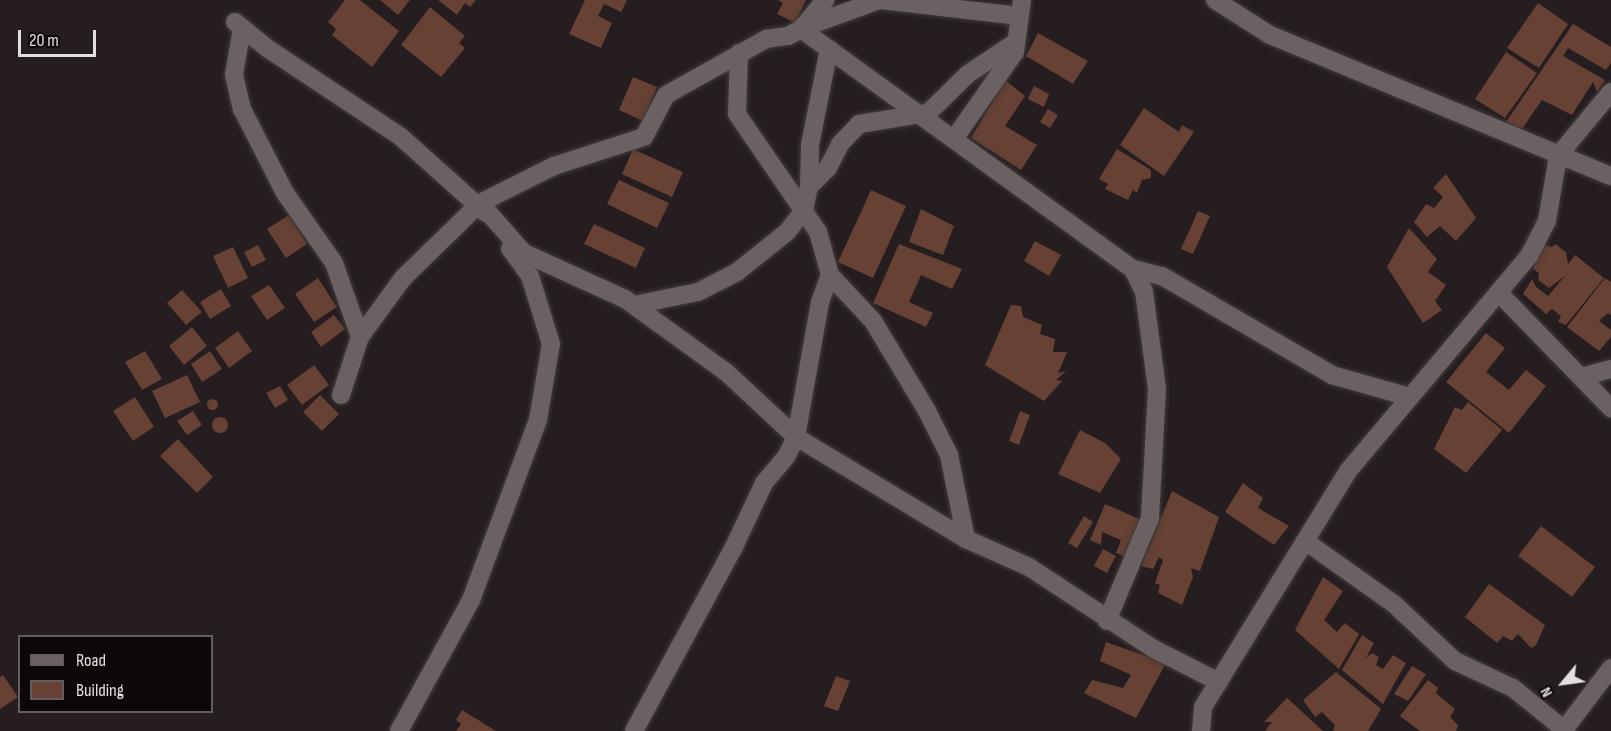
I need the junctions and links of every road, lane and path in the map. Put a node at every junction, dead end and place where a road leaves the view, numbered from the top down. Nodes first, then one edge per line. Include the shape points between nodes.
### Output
1 (825, 0) edge
2 (880, 0) edge
3 (1215, 0) edge
4 (1021, 8) edge
5 (801, 29) junction
6 (1016, 42) junction
7 (829, 49) junction
8 (739, 53) junction
9 (1611, 92) edge
10 (918, 114) junction
11 (954, 140) junction
12 (1558, 156) junction
13 (1611, 176) edge
14 (809, 187) junction
15 (480, 203) junction
16 (804, 210) junction
17 (1133, 269) junction
18 (830, 275) junction
19 (1498, 293) junction
20 (633, 305) junction
21 (360, 337) junction
22 (1611, 369) edge
23 (1581, 378) junction
24 (342, 395) dead end
25 (1410, 397) junction
26 (1611, 408) edge
27 (796, 437) junction
28 (966, 539) junction
29 (1305, 541) junction
30 (1107, 621) junction
31 (1611, 668) edge
32 (1219, 681) junction
33 (399, 731) edge
34 (634, 731) edge
35 (1201, 731) edge
36 (1564, 731) edge

1 - 5 street
2 - 4 street
2 - 5 street
3 - 12 street via 1270,35
4 - 6 street
5 - 7 street
5 - 8 street via 788,36 766,39
6 - 10 street via 968,74 928,113
6 - 11 street via 1015,52
7 - 10 street
7 - 14 street via 810,145
8 - 15 street via 666,94 644,137 554,166
8 - 16 street via 737,114
9 - 12 street
10 - 11 street
10 - 14 street via 859,124 840,144 828,168
11 - 17 street
12 - 13 street
12 - 19 street via 1547,221 1529,256
14 - 16 street
15 - 20 street via 524,253
15 - 21 street via 403,278
15 - 21 street via 401,137 239,25 234,75 242,109 285,193 334,263
15 - 33 street via 530,276 551,344 538,420 507,512 471,600
16 - 18 street via 818,232 822,259
16 - 20 street via 787,232 737,272 698,292
17 - 25 street via 1162,276 1332,375
17 - 30 street via 1144,292 1157,389 1150,518
18 - 27 street via 820,302
18 - 28 street via 873,321 927,411 949,455
19 - 23 street
19 - 25 street
20 - 27 street via 726,372
21 - 24 street
22 - 23 street
23 - 26 street
25 - 29 street via 1348,471
27 - 28 street
27 - 34 street via 786,457 764,483 733,549
28 - 30 street via 1029,567
29 - 32 street
29 - 36 street via 1394,604 1455,661 1513,688
30 - 32 street
31 - 36 street
32 - 35 street via 1203,707

